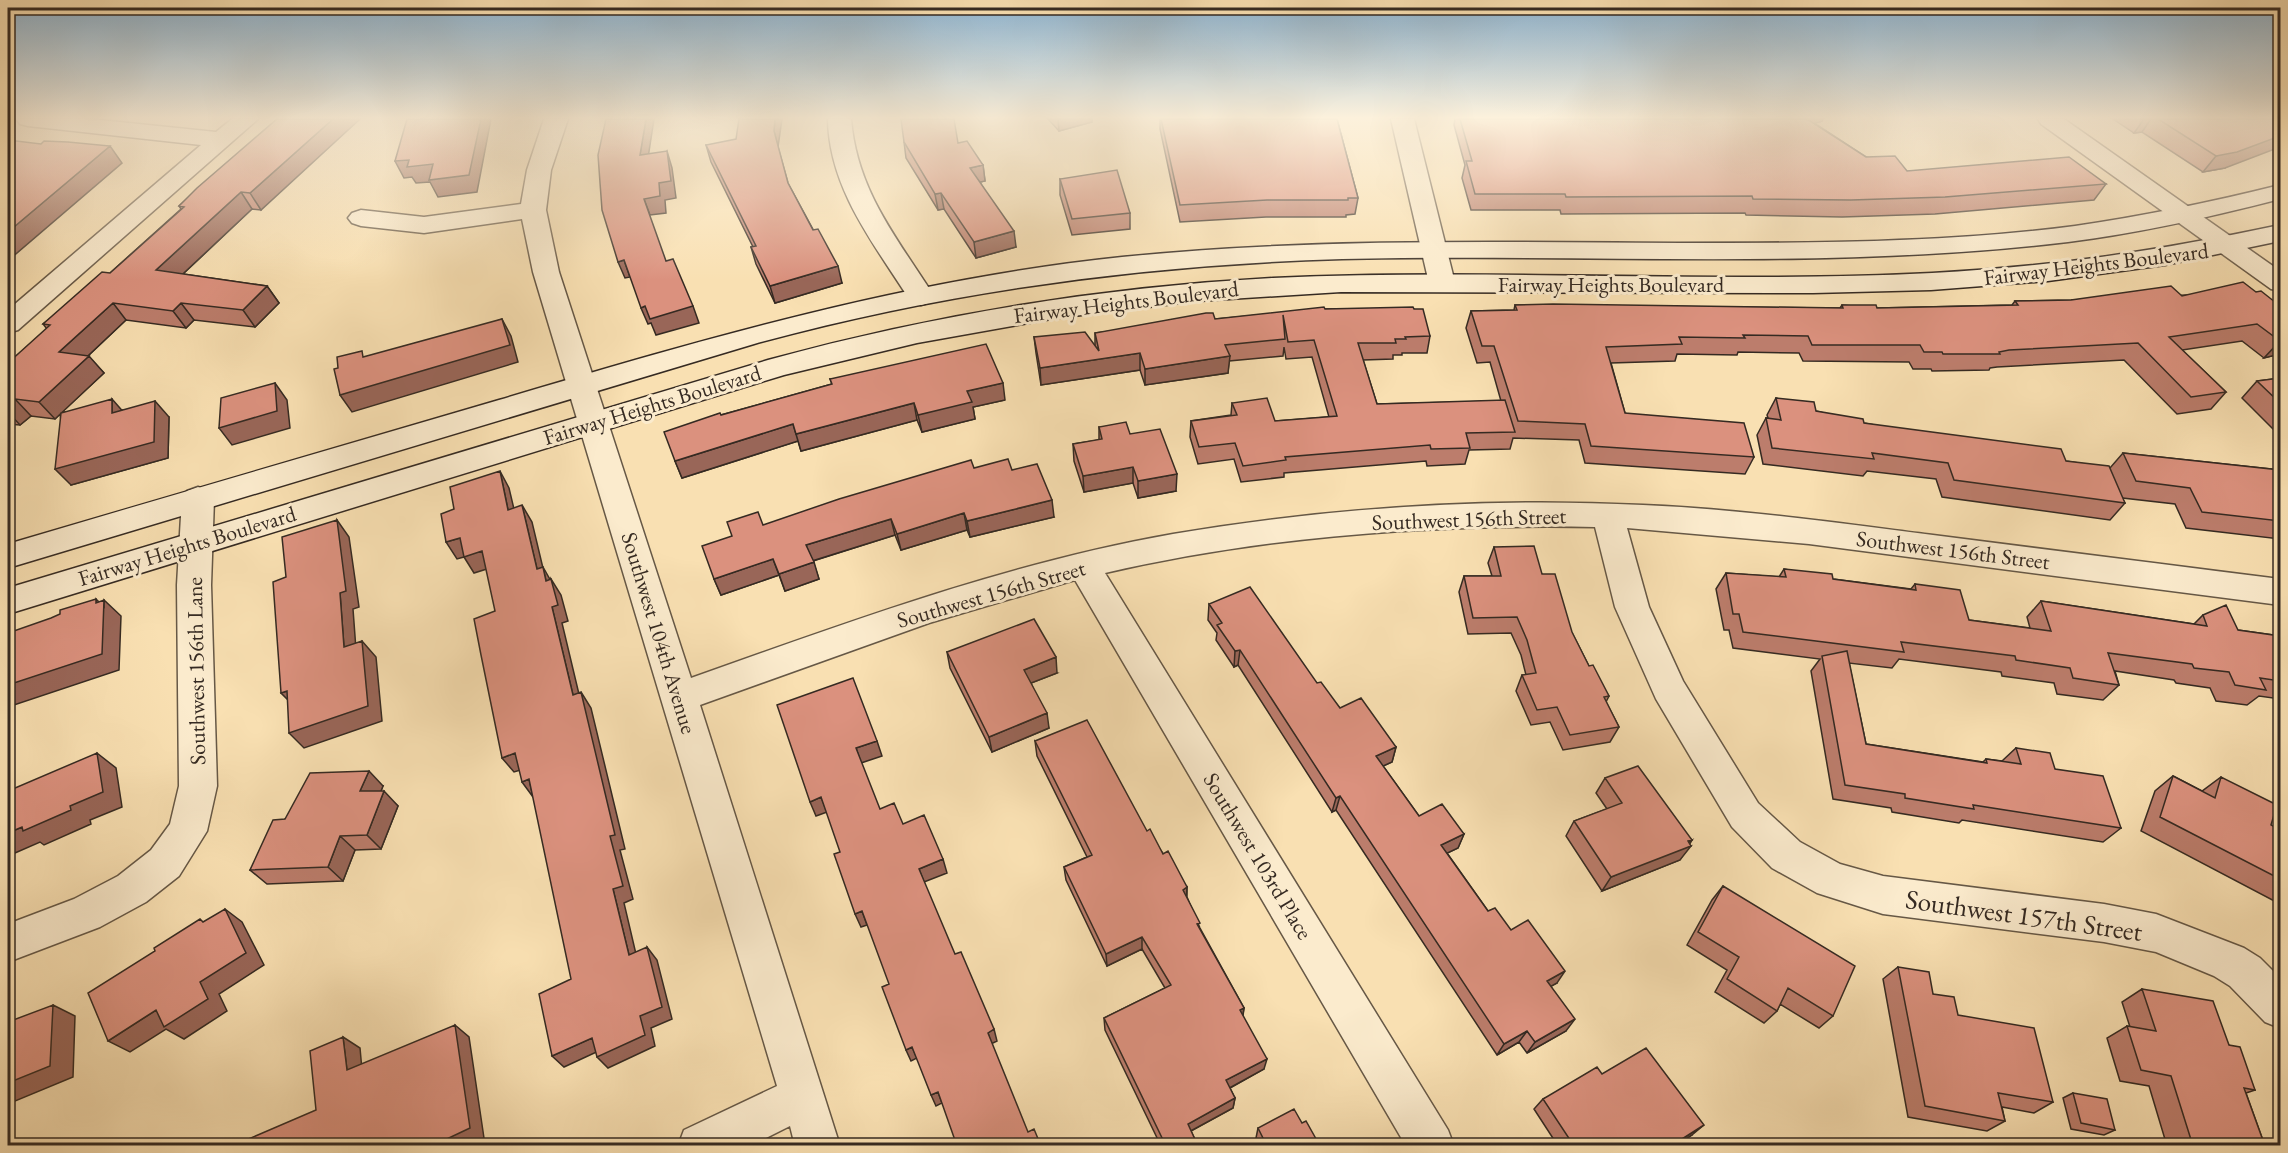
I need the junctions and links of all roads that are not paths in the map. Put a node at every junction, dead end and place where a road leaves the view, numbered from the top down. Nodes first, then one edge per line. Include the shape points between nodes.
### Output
1 (183, 173) edge
2 (539, 173) edge
3 (849, 173) edge
4 (1415, 173) edge
5 (2126, 173) edge
6 (2280, 192) edge
7 (533, 210) junction
8 (2186, 215) junction
9 (361, 218) dead end
10 (2280, 233) edge
11 (2230, 246) junction
12 (1434, 251) junction
13 (1442, 283) junction
14 (2280, 283) edge
15 (921, 296) junction
16 (8, 324) edge
17 (581, 386) junction
18 (594, 423) junction
19 (198, 499) junction
20 (1608, 515) junction
21 (197, 543) junction
22 (8, 556) edge
23 (1084, 566) junction
24 (2280, 592) edge
25 (8, 601) edge
26 (678, 698) junction
27 (8, 943) edge
28 (2280, 1007) edge
29 (802, 1097) junction
30 (700, 1146) edge
31 (818, 1146) edge
32 (1432, 1146) edge

1 - 16 street
2 - 7 street, Southwest 104th Avenue
3 - 15 street via 855,191
4 - 12 street
5 - 8 street
6 - 8 street, Fairway Heights Boulevard
7 - 9 street via 424,225
7 - 17 street, Southwest 104th Avenue via 546,272
8 - 11 street
8 - 12 street, Fairway Heights Boulevard via 2021,241 1917,248
10 - 11 street, Fairway Heights Boulevard
11 - 13 street, Fairway Heights Boulevard via 2109,266 1922,282
11 - 14 street
12 - 13 street
12 - 15 street, Fairway Heights Boulevard via 1268,254 1140,264
13 - 18 street, Fairway Heights Boulevard via 1189,293 987,319 829,354
15 - 17 street, Fairway Heights Boulevard via 782,328
17 - 18 street, Southwest 104th Avenue
17 - 19 street, Fairway Heights Boulevard
18 - 21 street, Fairway Heights Boulevard
18 - 26 street, Southwest 104th Avenue
19 - 21 street, Southwest 156th Lane
19 - 22 street, Fairway Heights Boulevard
20 - 23 street, Southwest 156th Street via 1361,522 1169,547
20 - 24 street, Southwest 156th Street via 1772,527
20 - 28 street, Southwest 157th Street via 1639,625 1669,689 1745,815 1786,855 1846,885 1883,895 2146,931 2229,962 2245,972
21 - 25 street, Fairway Heights Boulevard
21 - 27 street, Southwest 156th Lane via 194,585 198,786 194,815 184,840 152,874 110,902
23 - 26 street, Southwest 156th Street via 887,624
23 - 32 street, Southwest 103rd Place
26 - 29 street, Southwest 104th Avenue
29 - 30 street
29 - 31 street, Southwest 104th Avenue

